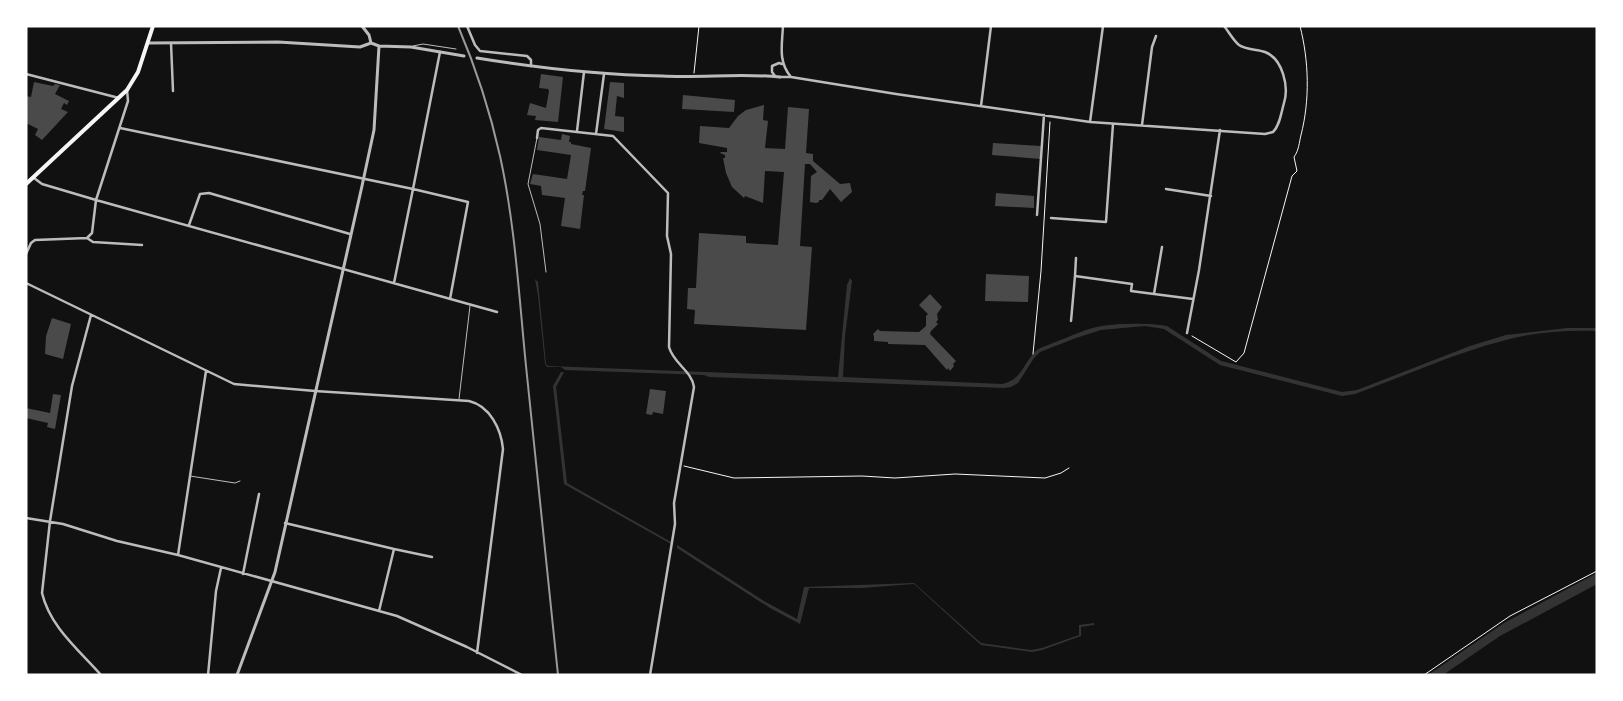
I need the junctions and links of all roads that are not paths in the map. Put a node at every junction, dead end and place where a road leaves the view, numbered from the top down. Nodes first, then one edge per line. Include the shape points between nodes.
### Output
1 (153, 26) edge
2 (362, 26) edge
3 (467, 26) edge
4 (783, 26) edge
5 (991, 26) edge
6 (1103, 26) edge
7 (1224, 26) edge
8 (1156, 36) dead end
9 (148, 43) junction
10 (171, 43) junction
11 (372, 43) junction
12 (379, 46) junction
13 (411, 47) junction
14 (456, 49) dead end
15 (440, 52) junction
16 (782, 55) junction
17 (464, 56) dead end
18 (477, 58) dead end
19 (776, 63) junction
20 (782, 64) junction
21 (531, 66) junction
22 (771, 69) junction
23 (785, 70) junction
24 (584, 72) junction
25 (26, 74) edge
26 (604, 74) junction
27 (764, 75) junction
28 (778, 76) junction
29 (791, 77) junction
30 (127, 90) junction
31 (173, 90) dead end
32 (121, 98) junction
33 (981, 106) junction
34 (1044, 115) junction
35 (1090, 122) junction
36 (1113, 124) junction
37 (1142, 125) junction
38 (120, 128) junction
39 (1220, 130) junction
40 (577, 131) junction
41 (596, 134) junction
42 (537, 138) joint
43 (34, 178) junction
44 (363, 180) junction
45 (26, 184) edge
46 (413, 189) junction
47 (1166, 189) dead end
48 (1211, 196) junction
49 (96, 200) junction
50 (1037, 215) dead end
51 (1051, 218) dead end
52 (189, 225) junction
53 (350, 234) junction
54 (87, 238) junction
55 (142, 245) dead end
56 (1162, 247) dead end
57 (26, 254) edge
58 (1076, 258) dead end
59 (343, 268) junction
60 (546, 272) dead end
61 (1075, 276) junction
62 (26, 283) edge
63 (394, 283) junction
64 (1154, 294) junction
65 (450, 299) junction
66 (1193, 300) junction
67 (470, 305) junction
68 (497, 312) dead end
69 (91, 314) junction
70 (1071, 321) dead end
71 (1187, 333) road end
72 (206, 371) junction
73 (315, 391) junction
74 (459, 400) junction
75 (190, 476) junction
76 (240, 481) dead end
77 (259, 494) dead end
78 (26, 518) edge
79 (50, 521) junction
80 (285, 523) junction
81 (394, 549) junction
82 (178, 555) junction
83 (432, 557) dead end
84 (221, 568) junction
85 (243, 574) junction
86 (272, 582) junction
87 (379, 611) junction
88 (477, 653) junction
89 (101, 675) edge
90 (208, 675) edge
91 (237, 675) edge
92 (522, 675) edge
93 (650, 675) edge

1 - 9 main road
2 - 11 street
3 - 21 street via 480,51 526,56 531,60
4 - 16 street
5 - 33 street
6 - 35 street
7 - 39 street via 1240,46 1271,55 1287,86 1273,132
8 - 37 street
9 - 10 street
9 - 30 main road via 138,72
10 - 11 street via 278,42 360,47
10 - 31 street
11 - 12 street
12 - 13 street
12 - 44 street via 374,130
13 - 14 lane via 418,44
13 - 15 street
15 - 17 street
15 - 46 street
16 - 19 street
16 - 20 street
18 - 21 street
19 - 20 street
19 - 22 street
20 - 23 street
21 - 24 street
22 - 27 street
22 - 28 street
23 - 28 street
23 - 29 street
24 - 26 street
24 - 40 street
25 - 32 street
26 - 27 street
26 - 41 street
27 - 28 street
28 - 29 street
29 - 33 street
30 - 32 main road
30 - 38 street via 128,101
32 - 43 main road
33 - 34 street
34 - 35 street
34 - 50 street
35 - 36 street
36 - 37 street
36 - 51 street via 1106,222
37 - 39 street
38 - 44 street
38 - 49 street
39 - 48 street
40 - 41 street
40 - 42 street via 541,128
41 - 93 street via 613,136 668,193 667,236 671,254 669,347 694,387
42 - 60 lane via 528,184 540,224
43 - 45 main road
43 - 49 street via 42,184
44 - 46 street
44 - 53 street
46 - 63 street
46 - 65 street via 468,202
47 - 48 street
48 - 66 street
49 - 52 street
49 - 54 street via 92,233
52 - 53 street via 200,194 209,192
52 - 59 street
53 - 59 street
54 - 55 street via 93,242
54 - 57 street via 35,240
56 - 64 street
58 - 61 street
59 - 63 street
59 - 73 street
61 - 64 street via 1132,284 1131,291
61 - 70 street
62 - 69 street
63 - 65 street
64 - 66 street
65 - 67 street
66 - 71 street
67 - 68 street
67 - 74 lane
69 - 72 street
69 - 79 street via 72,386
72 - 73 street via 234,384
72 - 75 street
73 - 74 street
73 - 80 street
74 - 88 street via 479,404 492,417 503,449
75 - 76 lane
75 - 82 street
77 - 85 street
78 - 79 street
79 - 82 street
79 - 89 street via 42,594 44,602 53,622
80 - 81 street
80 - 86 street
81 - 83 street
81 - 87 street
82 - 84 street
84 - 85 street
84 - 90 street
85 - 86 street
86 - 87 street
86 - 91 street
87 - 88 street
88 - 92 street

